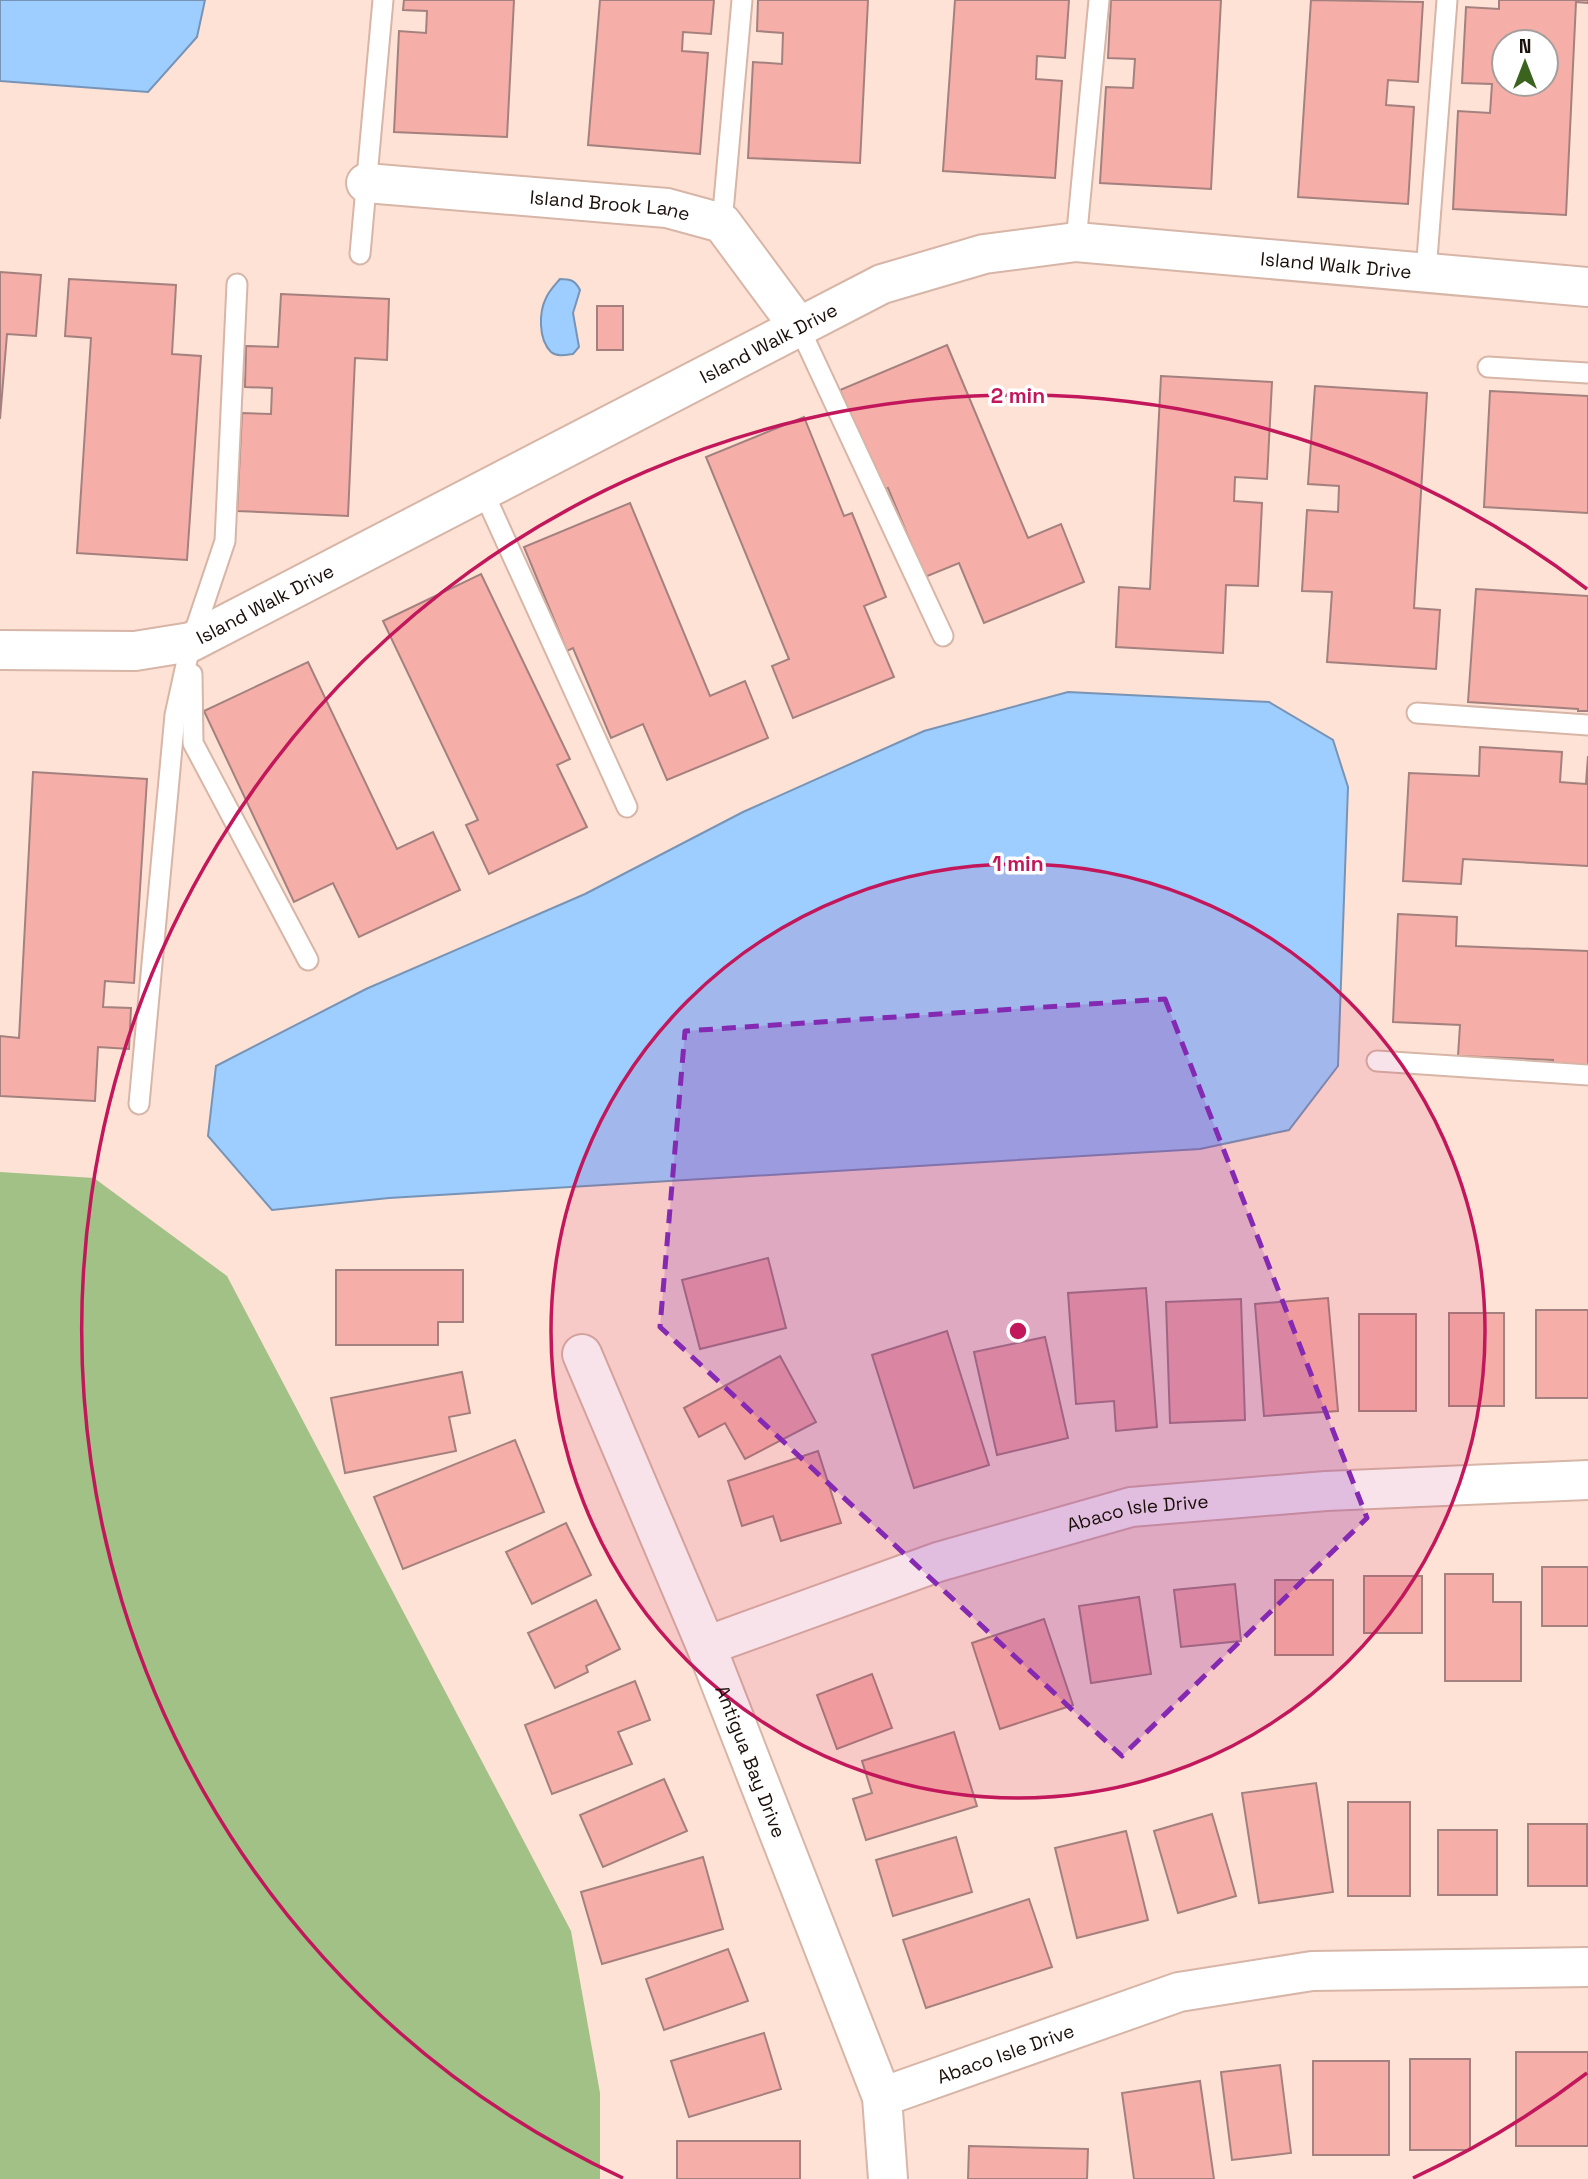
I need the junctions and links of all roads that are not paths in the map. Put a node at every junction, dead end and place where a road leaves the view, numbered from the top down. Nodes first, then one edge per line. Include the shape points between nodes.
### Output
1 (383, 0) edge
2 (742, 0) edge
3 (1099, 0) edge
4 (1447, 0) edge
5 (366, 183) junction
6 (722, 223) junction
7 (1076, 242) junction
8 (360, 254) dead end
9 (1426, 272) junction
10 (237, 284) dead end
11 (1588, 286) edge
12 (799, 327) junction
13 (1488, 367) dead end
14 (1588, 373) edge
15 (484, 491) junction
16 (943, 636) dead end
17 (191, 642) junction
18 (0, 650) edge
19 (1417, 713) dead end
20 (1588, 724) edge
21 (627, 807) dead end
22 (308, 960) dead end
23 (1377, 1061) dead end
24 (1588, 1075) edge
25 (139, 1104) dead end
26 (582, 1354) dead end
27 (1588, 1480) edge
28 (706, 1646) junction
29 (1588, 1967) edge
30 (882, 2097) junction
31 (888, 2179) edge

1 - 5 lane
2 - 6 lane
3 - 7 lane
4 - 9 lane
5 - 6 street, Island Brook Lane via 667,208
5 - 8 lane
6 - 12 street
7 - 9 street, Island Walk Drive
7 - 12 street, Island Walk Drive via 984,254 882,284
9 - 11 street, Island Walk Drive
10 - 17 lane via 225,541
12 - 15 street, Island Walk Drive
12 - 16 lane
13 - 14 lane
15 - 17 street, Island Walk Drive
15 - 21 lane
17 - 18 street, Island Walk Drive via 135,651
17 - 22 lane via 193,743
17 - 25 lane via 175,715
19 - 20 lane
23 - 24 lane
26 - 28 street, Antigua Bay Drive
27 - 28 street, Abaco Isle Drive via 1326,1491 1131,1507 938,1562
28 - 30 street, Antigua Bay Drive
29 - 30 street, Abaco Isle Drive via 1312,1971 1180,1992
30 - 31 street, Antigua Bay Drive

